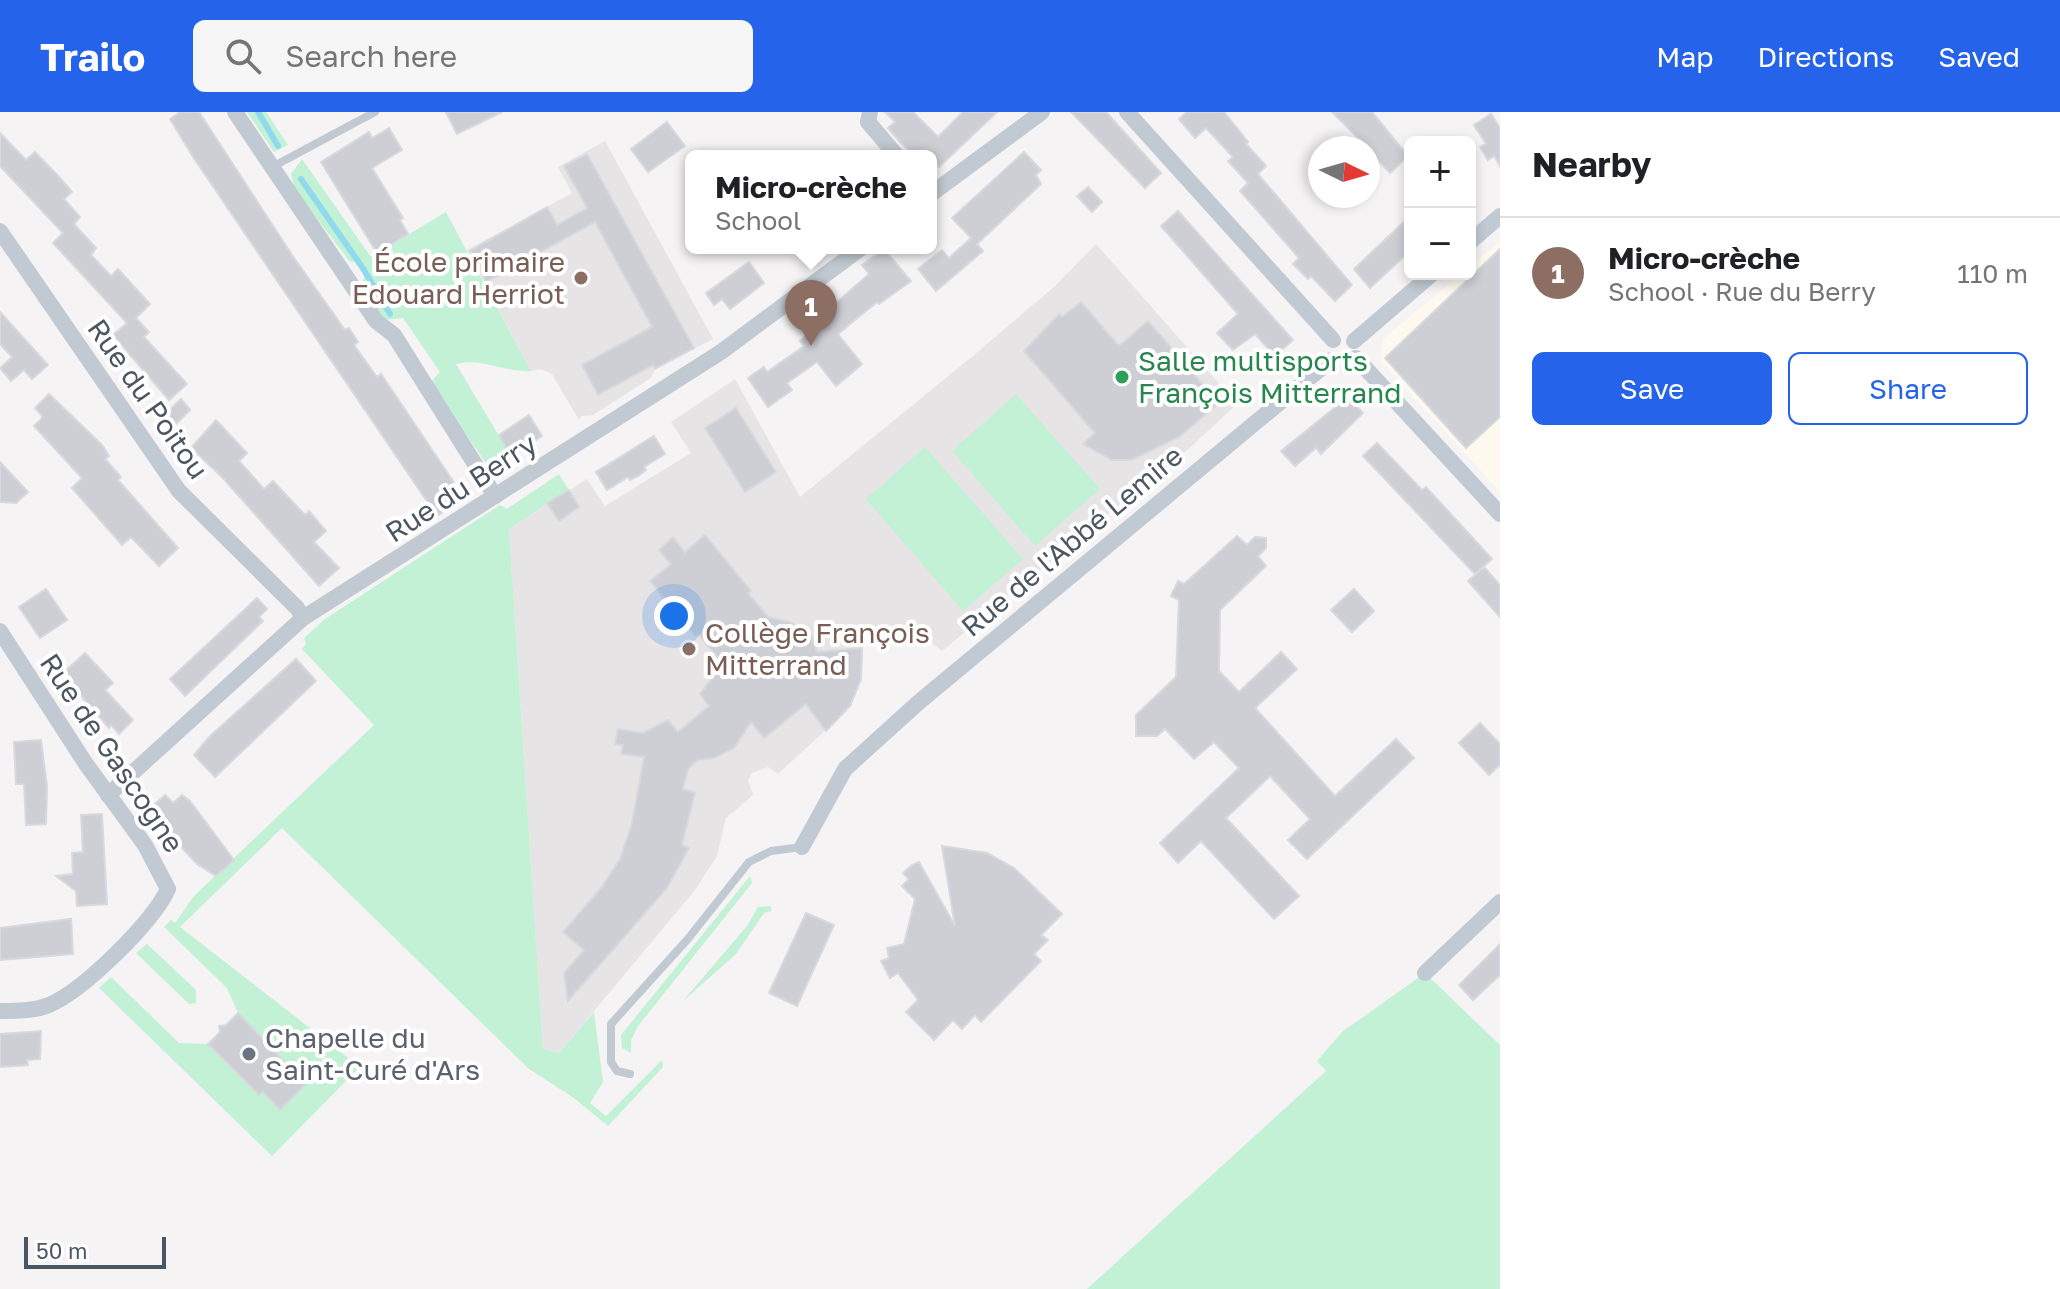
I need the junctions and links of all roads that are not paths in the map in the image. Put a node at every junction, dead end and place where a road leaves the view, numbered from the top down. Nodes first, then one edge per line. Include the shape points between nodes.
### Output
1 (235, 112) edge
2 (375, 112) edge
3 (870, 112) edge
4 (1042, 112) edge
5 (1127, 112) edge
6 (892, 150) edge
7 (274, 166) junction
8 (937, 190) edge
9 (1499, 219) edge
10 (0, 231) edge
11 (1476, 237) edge
12 (853, 254) edge
13 (1425, 280) edge
14 (1333, 340) junction
15 (1354, 341) junction
16 (1356, 358) junction
17 (1331, 360) junction
18 (495, 496) junction
19 (1500, 514) edge
20 (303, 618) junction
21 (0, 631) edge
22 (108, 795) junction
23 (802, 847) joint
24 (1500, 902) edge
25 (1425, 973) dead end
26 (0, 1011) edge
27 (630, 1074) dead end

1 - 7 street
2 - 7 lane
3 - 6 street via 868,122
4 - 8 street
5 - 14 street
7 - 18 street via 376,321 394,335
9 - 11 street
10 - 20 street, Rue du Poitou via 179,491
12 - 18 street, Rue du Berry via 721,352
13 - 15 street
14 - 15 street via 1341,336
14 - 17 street via 1328,348
15 - 16 street
16 - 17 street via 1344,366
16 - 19 street
17 - 23 street, Rue de l'Abbé Lemire via 866,749 845,769
18 - 20 street, Rue du Berry
20 - 22 street, Rue du Berry
21 - 22 street, Rue de Gascogne
22 - 26 street, Rue de Gascogne via 145,845 168,889 118,949 49,1004
23 - 27 lane via 771,851 749,862 611,1024 611,1062 617,1071
24 - 25 street

